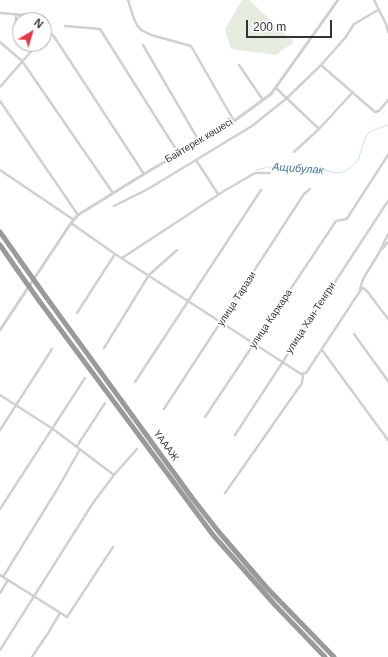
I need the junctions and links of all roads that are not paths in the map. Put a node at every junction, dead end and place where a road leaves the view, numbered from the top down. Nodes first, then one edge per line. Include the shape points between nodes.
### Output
1 (128, 0) edge
2 (338, 0) edge
3 (374, 0) edge
4 (378, 10) junction
5 (0, 13) edge
6 (12, 14) edge
7 (387, 24) edge
8 (65, 26) dead end
9 (388, 32) edge
10 (52, 35) edge
11 (0, 42) edge
12 (143, 46) dead end
13 (29, 52) edge
14 (22, 61) junction
15 (239, 65) dead end
16 (321, 65) junction
17 (0, 82) edge
18 (3, 84) junction
19 (0, 88) edge
20 (276, 88) junction
21 (353, 92) junction
22 (287, 98) junction
23 (262, 100) junction
24 (388, 100) edge
25 (0, 101) edge
26 (234, 121) junction
27 (319, 128) junction
28 (199, 141) junction
29 (294, 152) dead end
30 (179, 154) junction
31 (388, 155) edge
32 (196, 160) junction
33 (0, 170) edge
34 (270, 173) dead end
35 (144, 174) junction
36 (310, 189) dead end
37 (260, 190) dead end
38 (113, 194) junction
39 (218, 194) junction
40 (388, 201) edge
41 (114, 206) dead end
42 (78, 215) junction
43 (72, 222) junction
44 (0, 232) edge
45 (388, 234) edge
46 (388, 242) edge
47 (0, 245) edge
48 (177, 250) dead end
49 (379, 253) junction
50 (115, 254) junction
51 (122, 258) junction
52 (149, 276) junction
53 (360, 290) junction
54 (188, 301) junction
55 (76, 312) dead end
56 (388, 319) edge
57 (221, 323) junction
58 (0, 330) edge
59 (354, 334) dead end
60 (254, 345) junction
61 (104, 348) dead end
62 (52, 349) dead end
63 (322, 350) junction
64 (282, 362) junction
65 (303, 374) junction
66 (85, 378) dead end
67 (388, 381) edge
68 (135, 382) dead end
69 (0, 395) edge
70 (106, 403) dead end
71 (16, 405) junction
72 (164, 410) dead end
73 (205, 417) dead end
74 (53, 429) junction
75 (0, 430) edge
76 (235, 434) dead end
77 (388, 440) edge
78 (77, 446) junction
79 (80, 449) junction
80 (138, 449) dead end
81 (114, 475) junction
82 (225, 493) dead end
83 (0, 509) edge
84 (113, 547) dead end
85 (0, 575) edge
86 (4, 578) junction
87 (8, 580) junction
88 (0, 593) edge
89 (35, 596) junction
90 (60, 613) junction
91 (0, 650) edge
92 (32, 657) edge
93 (325, 657) edge
94 (334, 657) edge

1 - 26 street via 136,24 141,30 191,46
2 - 20 street, Бәйтерек көшесі
3 - 4 street
4 - 7 street
4 - 16 street via 354,24
5 - 6 street
7 - 9 street
8 - 30 street via 100,29
10 - 35 street
11 - 14 street
12 - 28 street
13 - 14 street
14 - 18 street
14 - 38 street
15 - 23 street
16 - 21 street
16 - 22 street
17 - 18 street
18 - 19 street
20 - 22 street
20 - 23 street, Бәйтерек көшесі
21 - 24 street via 375,112
21 - 27 street
22 - 27 street
22 - 32 street via 252,126
23 - 26 street, Бәйтерек көшесі
25 - 42 street
26 - 28 street, Бәйтерек көшесі
27 - 29 street
28 - 30 street, Бәйтерек көшесі
30 - 35 street, Бәйтерек көшесі
31 - 60 street, улица Каркара via 348,217 336,221
32 - 39 street
32 - 41 street
33 - 43 street
34 - 39 street via 256,173
35 - 38 street, Бәйтерек көшесі
36 - 57 street, улица Тарази via 304,194
37 - 54 street
38 - 42 street, Бәйтерек көшесі
39 - 51 street
40 - 64 street, улица Хан-Тенгри
42 - 43 street, Бәйтерек көшесі
43 - 50 street
43 - 58 street, Бәйтерек көшесі
44 - 94 highway, ҮАААЖ, bridge via 218,531 272,593
45 - 49 street
46 - 49 street
47 - 93 highway, ҮАААЖ, bridge via 214,535
48 - 52 street
49 - 53 street via 363,279
50 - 51 street
50 - 55 street
51 - 52 street
52 - 54 street
52 - 61 street
53 - 56 street via 367,290
53 - 63 street
54 - 57 street
54 - 68 street
57 - 60 street
57 - 72 street, улица Тарази
59 - 67 street
60 - 64 street
60 - 73 street, улица Каркара
62 - 71 street
63 - 65 street
63 - 77 street
64 - 65 street
64 - 76 street, улица Хан-Тенгри
65 - 82 street via 302,382
66 - 74 street
69 - 71 street
70 - 78 street
71 - 74 street
71 - 75 street
74 - 78 street
74 - 83 street
78 - 79 street
79 - 81 street
79 - 86 street
80 - 81 street
81 - 89 street via 93,503
84 - 90 street via 67,618
85 - 86 street
86 - 87 street
87 - 88 street
87 - 89 street
89 - 90 street
89 - 91 street
90 - 92 street

